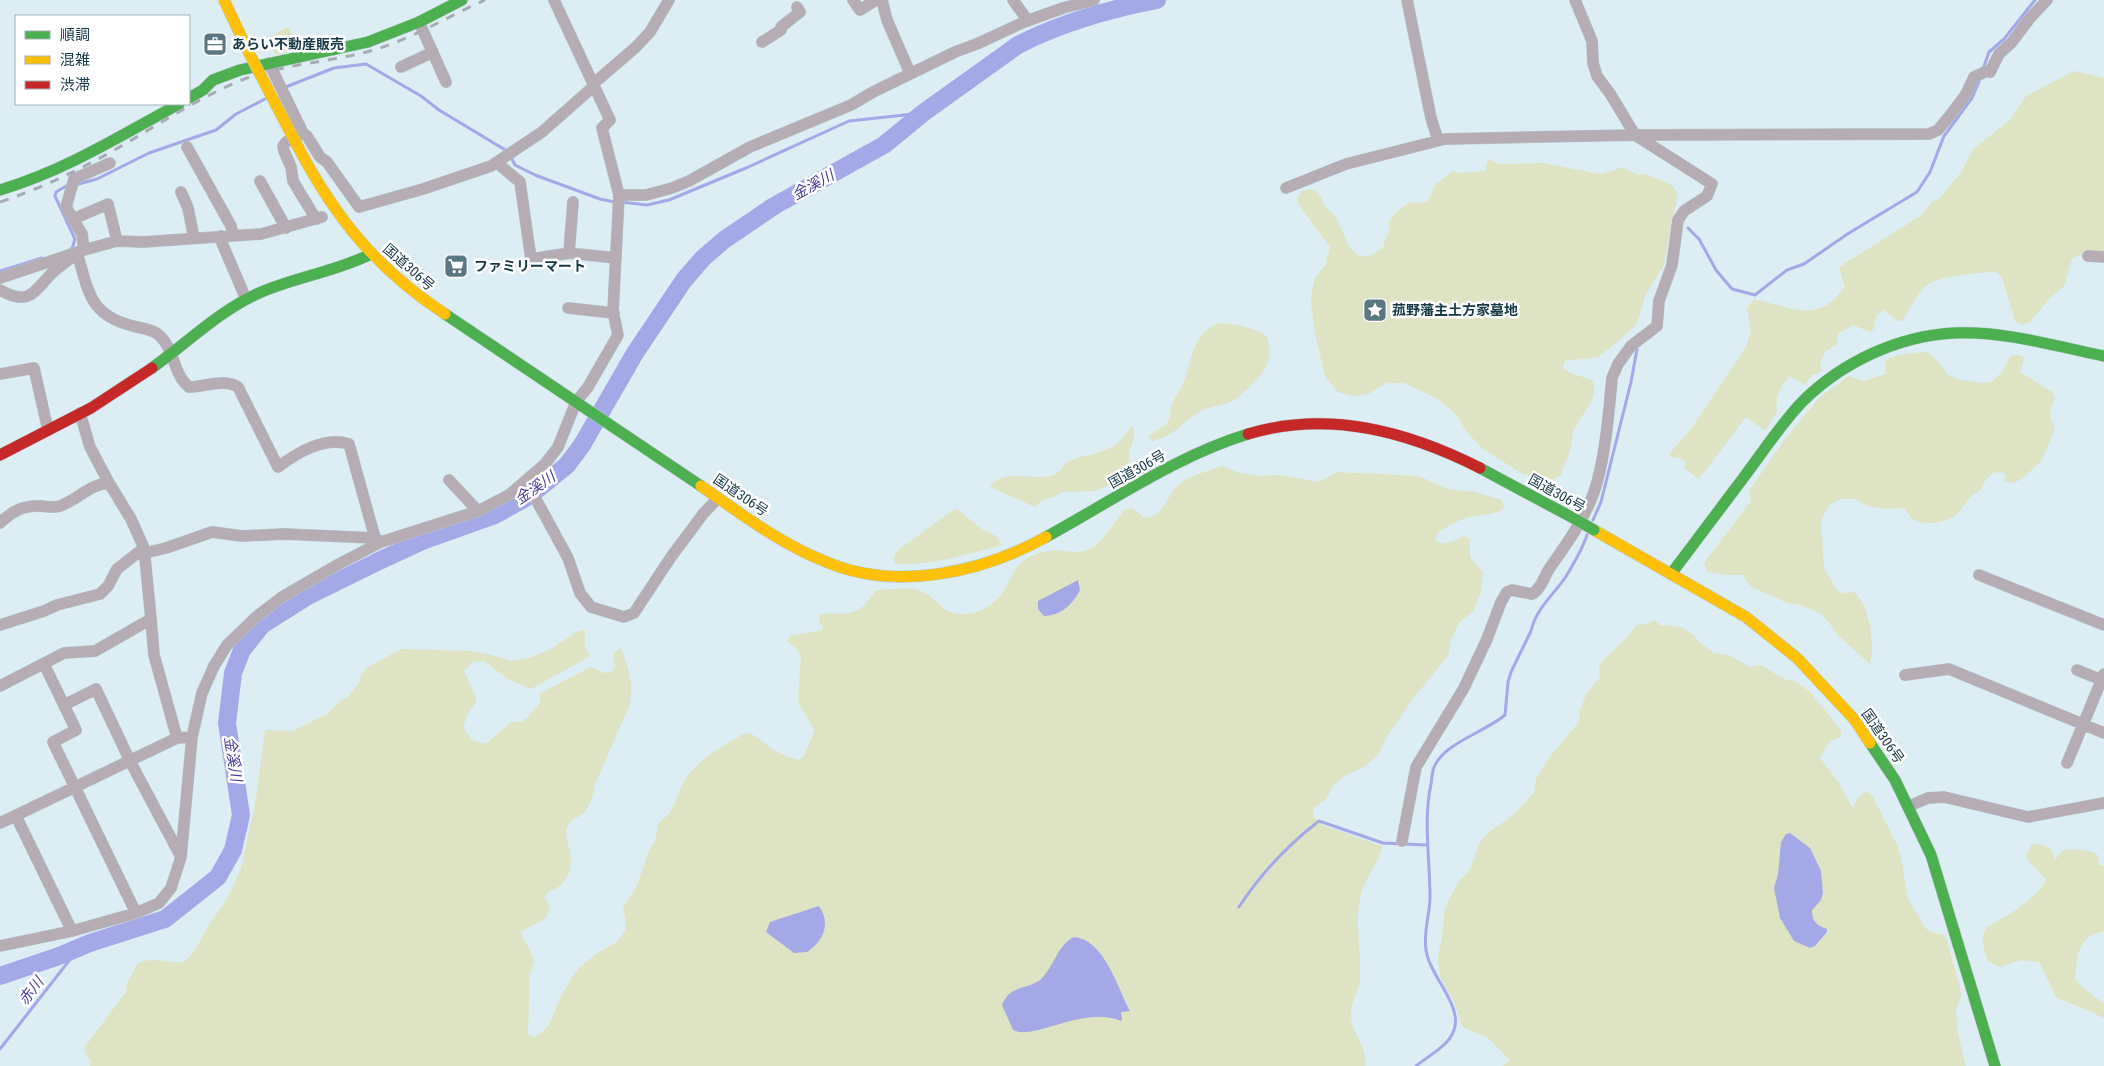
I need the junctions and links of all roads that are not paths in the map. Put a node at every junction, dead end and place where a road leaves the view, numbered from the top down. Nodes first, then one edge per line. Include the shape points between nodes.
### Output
1 (224, 0) edge
2 (462, 0) edge
3 (554, 0) edge
4 (669, 0) edge
5 (808, 0) edge
6 (853, 0) edge
7 (876, 0) edge
8 (882, 0) edge
9 (1013, 0) edge
10 (1094, 0) edge
11 (1407, 0) edge
12 (1575, 0) edge
13 (2047, 0) edge
14 (796, 3) edge
15 (419, 22) junction
16 (1026, 23) junction
17 (762, 42) dead end
18 (433, 52) junction
19 (269, 62) junction
20 (401, 66) dead end
21 (910, 73) junction
22 (446, 82) dead end
23 (594, 85) junction
24 (190, 97) edge
25 (177, 105) edge
26 (303, 133) junction
27 (1636, 135) junction
28 (1438, 140) junction
29 (187, 147) dead end
30 (500, 161) junction
31 (110, 163) dead end
32 (260, 181) dead end
33 (1286, 188) dead end
34 (0, 190) edge
35 (181, 192) dead end
36 (619, 201) junction
37 (573, 202) dead end
38 (73, 218) junction
39 (286, 228) junction
40 (233, 235) junction
41 (221, 236) junction
42 (194, 238) junction
43 (117, 242) junction
44 (80, 252) junction
45 (569, 253) junction
46 (371, 254) junction
47 (2088, 256) dead end
48 (2104, 257) edge
49 (616, 258) junction
50 (0, 278) edge
51 (0, 290) edge
52 (246, 299) junction
53 (568, 308) dead end
54 (614, 313) junction
55 (171, 354) junction
56 (2104, 356) edge
57 (0, 374) edge
58 (576, 402) junction
59 (80, 414) junction
60 (48, 430) junction
61 (0, 455) edge
62 (449, 480) dead end
63 (109, 483) junction
64 (528, 483) junction
65 (718, 498) junction
66 (478, 511) junction
67 (0, 523) edge
68 (378, 540) junction
69 (145, 550) junction
70 (1671, 574) junction
71 (1980, 574) dead end
72 (151, 619) junction
73 (0, 625) edge
74 (2104, 625) edge
75 (44, 664) junction
76 (2077, 670) dead end
77 (1905, 675) dead end
78 (2103, 678) edge
79 (0, 686) edge
80 (64, 705) junction
81 (2083, 724) junction
82 (2104, 733) edge
83 (192, 737) junction
84 (177, 738) junction
85 (130, 761) junction
86 (2067, 763) dead end
87 (73, 786) junction
88 (2104, 803) edge
89 (1909, 806) junction
90 (16, 816) junction
91 (0, 823) edge
92 (1402, 841) dead end
93 (181, 857) junction
94 (136, 913) junction
95 (72, 931) junction
96 (1, 943) edge
97 (1995, 1066) edge

1 - 46 main road, 国道306号, bridge via 328,200
2 - 15 main road
3 - 23 street
4 - 23 street via 650,32
5 - 14 street
6 - 7 street via 860,10
8 - 21 street
9 - 16 street
10 - 16 street
11 - 28 street
12 - 27 street via 1592,40 1597,76
13 - 27 street via 1999,54 1990,72 1982,73 1952,114 1938,130 1929,134
14 - 17 street via 800,12
15 - 18 street
15 - 19 main road via 368,42
16 - 21 street
18 - 20 street
18 - 22 street
19 - 24 main road via 213,80
19 - 26 street
21 - 36 street via 851,106 750,148 689,181
23 - 30 street via 560,117
23 - 36 street via 610,120 602,128
25 - 34 main road via 84,157 20,185
26 - 30 street via 359,206 481,171
26 - 39 street via 283,146 293,180 320,218
27 - 28 street
27 - 92 street via 1712,184 1710,192 1684,211 1678,220 1672,265 1659,302 1657,326 1631,346 1615,370 1594,491 1584,513 1569,543 1537,590 1532,594 1512,590 1503,597 1464,688 1416,768
28 - 33 street via 1346,164
29 - 40 street
30 - 45 street via 520,182 530,259
31 - 38 street via 74,179 66,207
32 - 39 street
35 - 42 street
36 - 49 street
37 - 45 street
38 - 43 street via 108,204
38 - 44 street via 82,234
39 - 40 street via 261,234
40 - 41 street
41 - 42 street
41 - 52 street
42 - 43 street
43 - 44 street
44 - 50 street
44 - 51 street via 53,273 37,292 19,298
44 - 55 street via 94,304 116,322 157,333
45 - 49 street
46 - 52 main road via 354,264 281,285
46 - 58 main road, 国道306号 via 419,297
47 - 48 street
49 - 54 street
52 - 55 main road
53 - 54 street
54 - 58 street via 618,335
55 - 59 main road
55 - 68 street via 182,381 189,387 233,383 238,387 278,467 306,449 332,443 349,444
56 - 70 main road via 1998,337 1954,333 1919,338 1875,352 1831,377 1809,395 1774,435
57 - 60 street via 34,368
58 - 64 street via 558,447
58 - 65 main road, 国道306号
59 - 60 main road
59 - 63 street via 90,447
60 - 61 main road
62 - 66 street
63 - 67 street via 60,506 20,508
63 - 69 street
64 - 65 street via 568,558 586,604 624,617 634,613 671,556
64 - 66 street
65 - 70 main road, 国道306号, bridge via 776,536 826,563 889,577 936,576 968,570 1011,555 1153,477 1225,442 1264,430 1320,424 1368,427 1415,438 1455,454
66 - 68 street
68 - 69 street via 284,534 242,536 212,532 166,548
68 - 83 street via 282,596 236,634 214,666 202,693
69 - 72 street
69 - 73 street via 117,569 100,594
70 - 89 main road, 国道306号 via 1746,617 1796,658 1854,719 1881,757
71 - 74 street
72 - 75 street via 95,651 64,653
72 - 84 street via 154,655
75 - 79 street
75 - 80 street
76 - 78 street
77 - 81 street via 1950,669
78 - 81 street
80 - 85 street via 96,689
80 - 87 street via 76,730 53,742
81 - 82 street
81 - 86 street
83 - 84 street
83 - 93 street
84 - 85 street
85 - 87 street
85 - 93 street
87 - 90 street
87 - 94 street
88 - 89 street via 2028,817 1944,797 1928,798
89 - 97 main road, 国道306号 via 1940,881
90 - 91 street
90 - 95 street
93 - 94 street via 170,888 159,903
94 - 95 street
95 - 96 street

